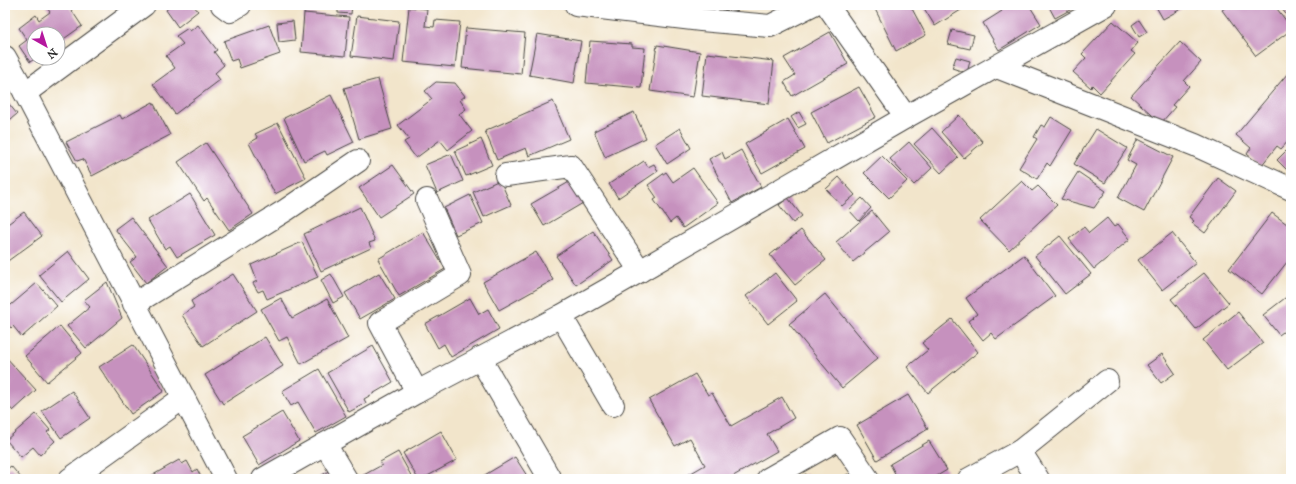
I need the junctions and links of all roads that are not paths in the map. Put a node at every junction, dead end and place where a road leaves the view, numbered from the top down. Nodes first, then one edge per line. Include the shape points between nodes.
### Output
1 (144, 5) edge
2 (222, 5) edge
3 (240, 5) edge
4 (576, 5) edge
5 (812, 5) edge
6 (828, 5) edge
7 (1106, 5) edge
8 (698, 13) edge
9 (5, 57) edge
10 (997, 67) junction
11 (25, 93) junction
12 (906, 116) junction
13 (358, 161) dead end
14 (506, 175) dead end
15 (1291, 189) edge
16 (427, 200) dead end
17 (640, 272) junction
18 (134, 304) junction
19 (562, 316) junction
20 (480, 358) junction
21 (1107, 381) dead end
22 (417, 392) junction
23 (183, 398) junction
24 (613, 406) dead end
25 (325, 444) junction
26 (1020, 451) junction
27 (70, 479) edge
28 (226, 479) edge
29 (263, 479) edge
30 (346, 479) edge
31 (550, 479) edge
32 (768, 479) edge
33 (868, 479) edge
34 (969, 479) edge
35 (1038, 479) edge

1 - 11 street
2 - 3 street via 230,11
4 - 8 street
5 - 8 street via 770,26
6 - 12 street
7 - 10 street
9 - 11 street
10 - 12 street
10 - 15 street via 1195,145
11 - 18 street
12 - 17 street
13 - 18 street via 286,210
14 - 17 street via 571,166
16 - 22 street via 460,275 380,323
17 - 19 street
18 - 23 street
19 - 20 street
19 - 24 street
20 - 22 street
20 - 31 street
21 - 26 street
22 - 25 street
23 - 27 street
23 - 28 street
25 - 29 street
25 - 30 street
26 - 34 street
26 - 35 street
32 - 33 street via 840,438

